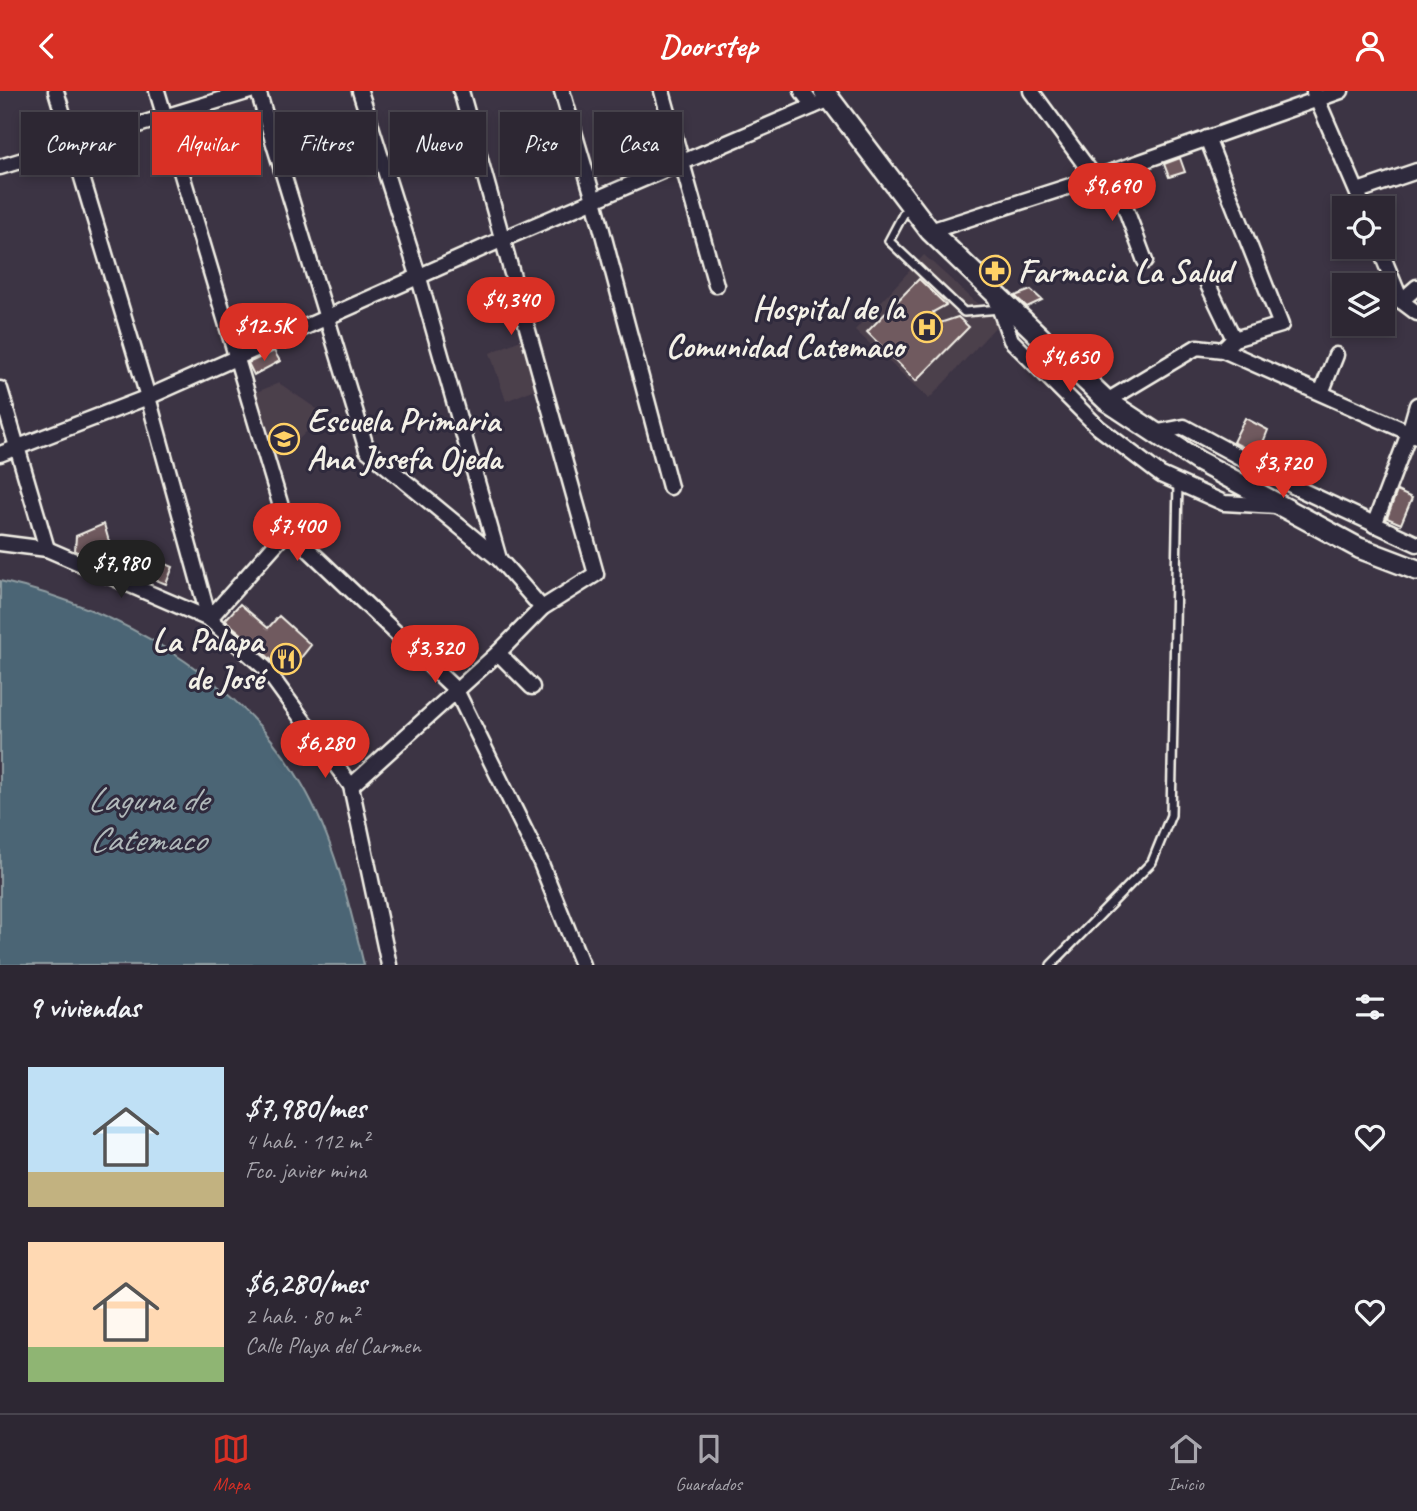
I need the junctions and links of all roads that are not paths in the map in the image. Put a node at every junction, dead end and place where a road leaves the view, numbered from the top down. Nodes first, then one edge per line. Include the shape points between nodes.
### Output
1 (57, 91) edge
2 (157, 91) edge
3 (250, 91) edge
4 (258, 91) edge
5 (360, 91) edge
6 (461, 91) edge
7 (562, 91) edge
8 (662, 91) edge
9 (802, 91) edge
10 (1031, 91) edge
11 (1341, 91) edge
12 (1316, 95) edge
13 (822, 98) edge
14 (62, 112) edge
15 (163, 112) edge
16 (181, 112) edge
17 (668, 112) edge
18 (1207, 138) junction
19 (21, 160) edge
20 (682, 164) joint
21 (0, 167) edge
22 (1417, 171) edge
23 (1112, 172) junction
24 (80, 175) edge
25 (183, 175) edge
26 (656, 175) edge
27 (1095, 178) junction
28 (1357, 191) junction
29 (1359, 196) edge
30 (594, 201) junction
31 (909, 203) junction
32 (930, 231) junction
33 (503, 239) junction
34 (1385, 259) edge
35 (1145, 261) dead end
36 (419, 278) junction
37 (716, 285) dead end
38 (1208, 285) dead end
39 (1417, 287) edge
40 (1401, 301) junction
41 (1000, 302) junction
42 (1417, 313) edge
43 (325, 317) junction
44 (1228, 345) junction
45 (237, 355) junction
46 (1336, 355) dead end
47 (0, 389) edge
48 (1321, 393) junction
49 (148, 397) junction
50 (1107, 401) junction
51 (1417, 405) edge
52 (1153, 433) junction
53 (1413, 435) edge
54 (19, 446) junction
55 (0, 454) edge
56 (1178, 482) junction
57 (670, 487) dead end
58 (1282, 506) junction
59 (1374, 526) junction
60 (288, 530) junction
61 (0, 543) edge
62 (1417, 544) edge
63 (47, 549) junction
64 (499, 559) junction
65 (1417, 571) edge
66 (542, 608) junction
67 (209, 618) junction
68 (498, 653) junction
69 (532, 687) dead end
70 (456, 690) junction
71 (351, 786) junction
72 (389, 965) edge
73 (582, 965) edge
74 (1051, 965) edge

1 - 14 street
2 - 15 street
3 - 16 street
4 - 43 street
5 - 36 street
6 - 33 street
7 - 30 street
8 - 17 street
9 - 13 street
10 - 27 street
11 - 12 street
12 - 18 street
12 - 28 street
13 - 20 street
13 - 31 main road
18 - 23 street
18 - 44 street via 1281,325
19 - 21 street
20 - 37 street
22 - 28 street
23 - 27 street
23 - 35 street
24 - 49 street
25 - 45 street
26 - 30 street
27 - 32 street
28 - 29 street
30 - 33 street
30 - 57 street
31 - 32 main road
31 - 41 lane via 889,241 964,312
32 - 41 main road
33 - 36 street
33 - 66 street via 596,573
34 - 40 street
36 - 43 street
36 - 64 street
38 - 44 street
39 - 40 street
40 - 42 street
41 - 50 main road
41 - 56 street via 1011,340 1098,427 1161,475
43 - 45 street
43 - 64 street via 367,450
44 - 48 street
44 - 50 street via 1197,347
45 - 49 street
45 - 60 street
46 - 48 street
47 - 54 street
48 - 53 street
49 - 54 street
49 - 67 street
50 - 52 main road
51 - 53 street
52 - 58 main road
52 - 59 street via 1184,427
53 - 59 street
54 - 55 street
54 - 63 street
56 - 58 street via 1224,503
56 - 74 lane via 1171,815 1152,862
58 - 65 main road via 1359,548
59 - 62 street
60 - 67 street
60 - 70 street
61 - 63 street
63 - 67 street
64 - 66 street
66 - 68 street
67 - 71 street via 265,668
68 - 69 street
68 - 70 street
70 - 71 street
70 - 73 street via 540,861
71 - 72 street

